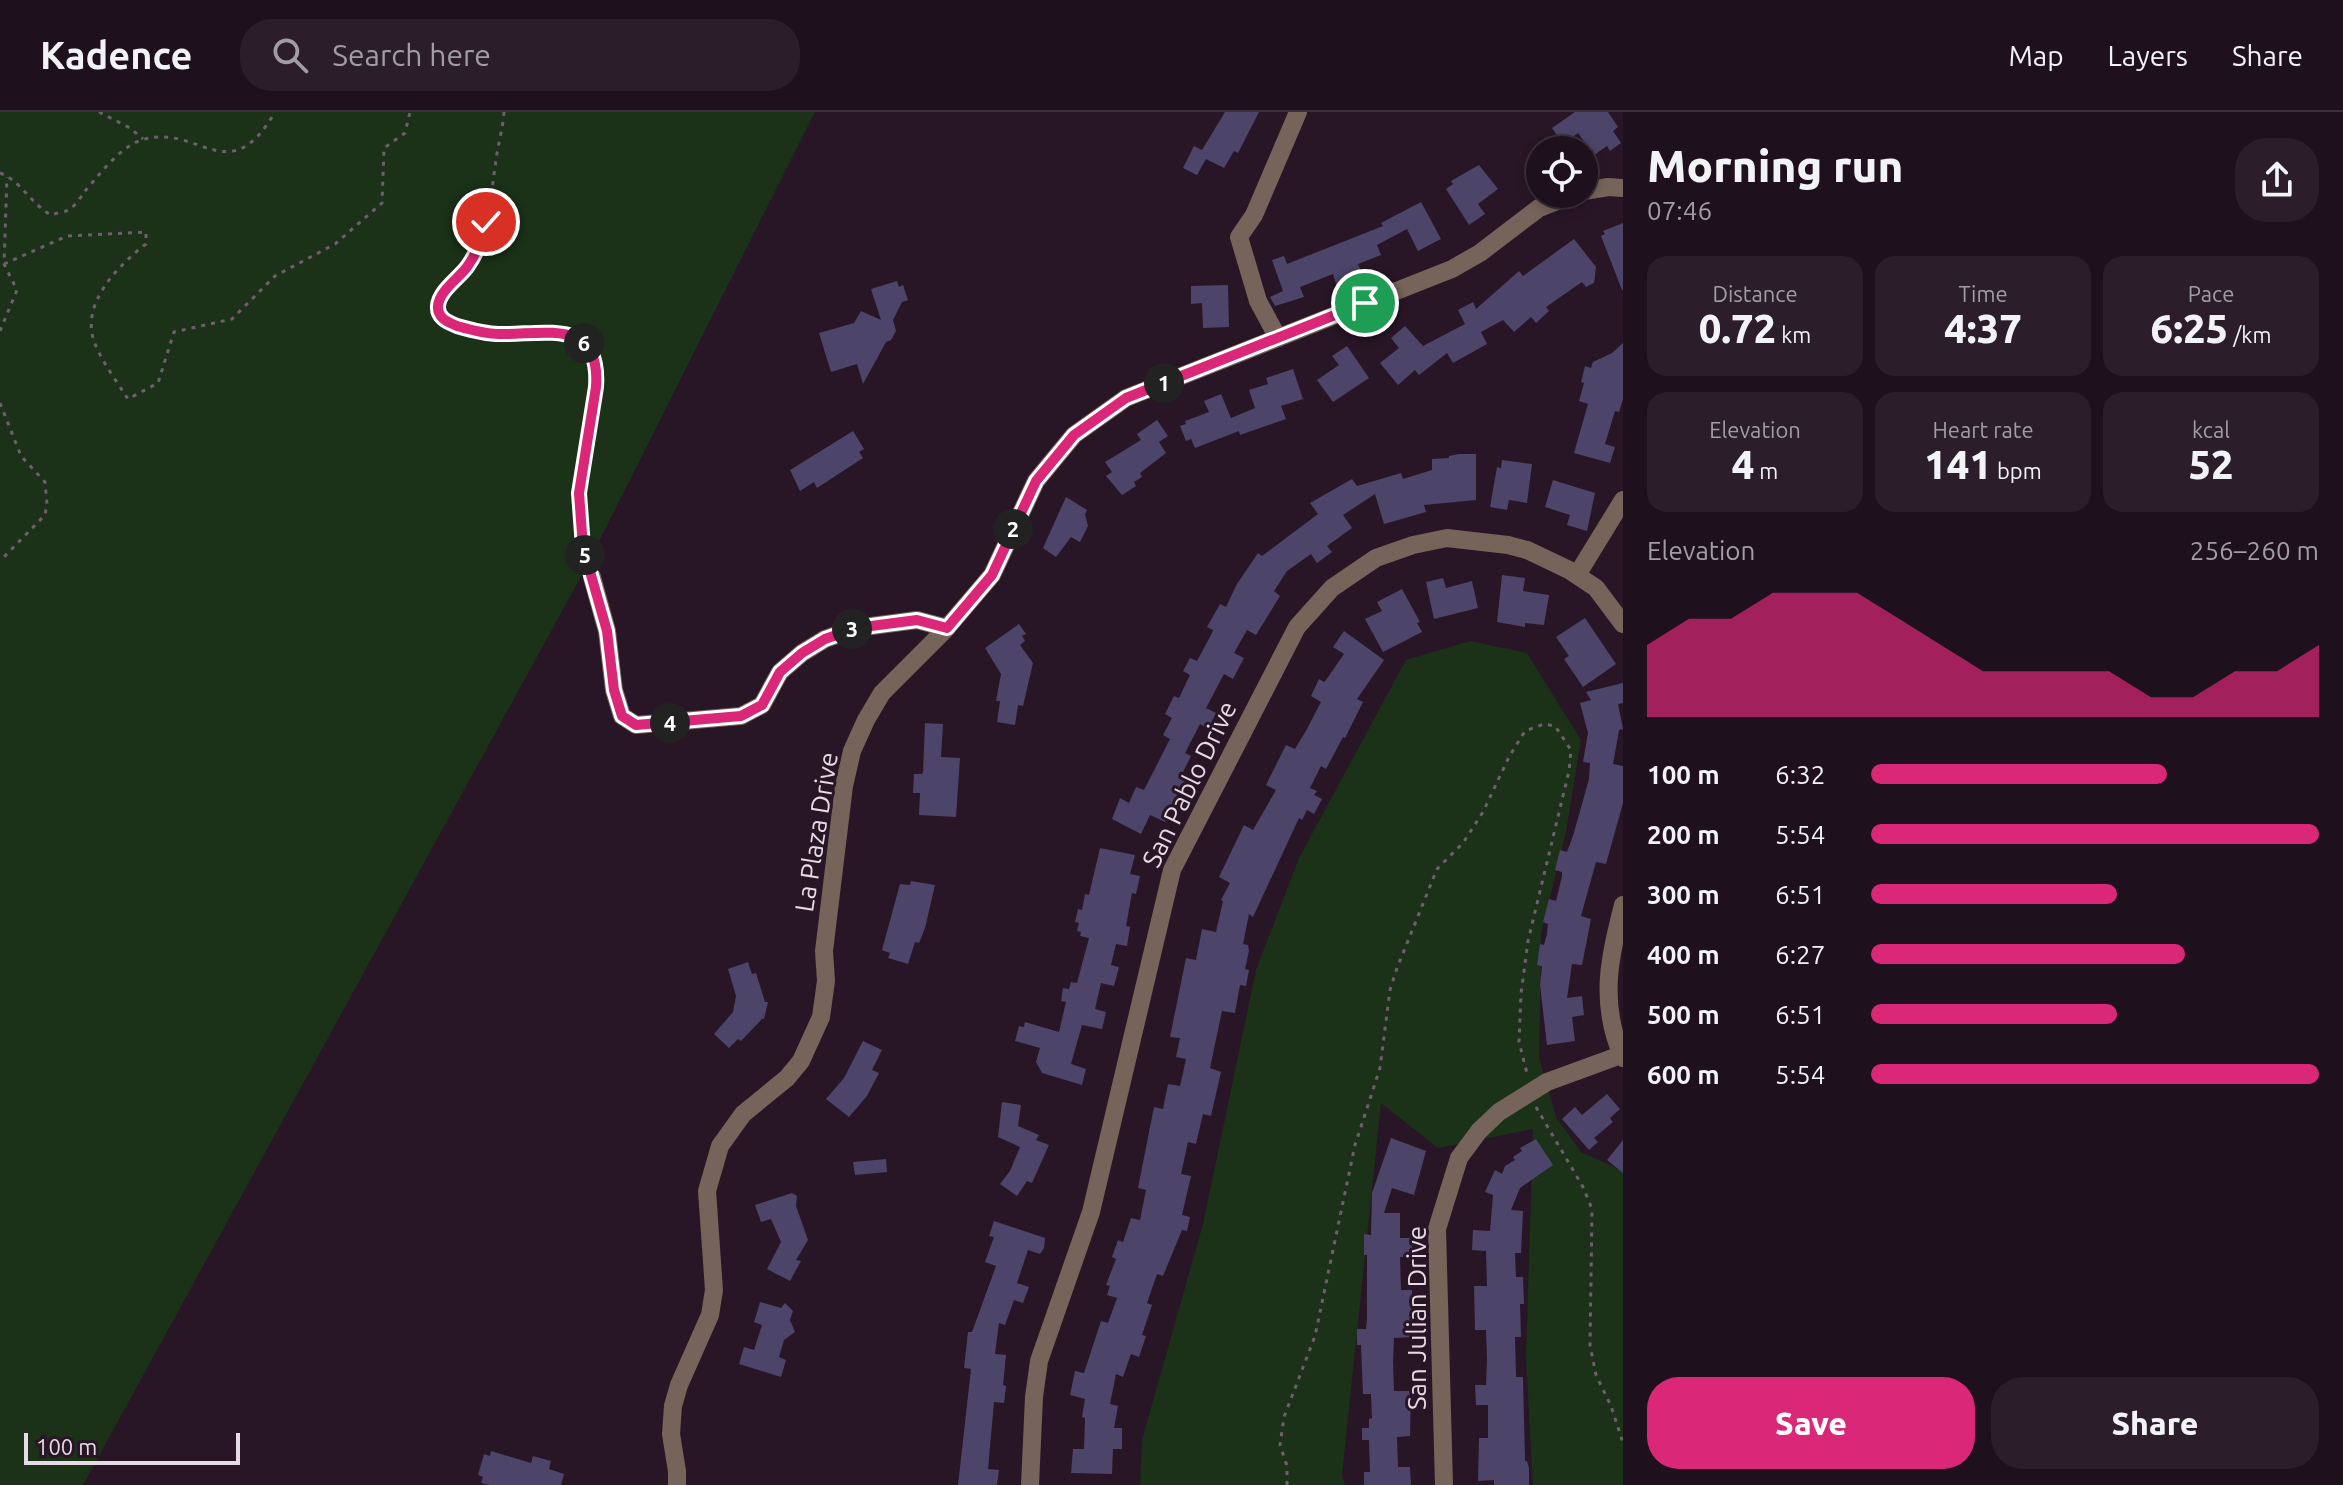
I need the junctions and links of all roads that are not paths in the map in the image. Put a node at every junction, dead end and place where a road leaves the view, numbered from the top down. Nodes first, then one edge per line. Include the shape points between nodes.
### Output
1 (1298, 112) edge
2 (1623, 188) edge
3 (1598, 189) edge
4 (1539, 208) edge
5 (1278, 338) junction
6 (1623, 500) edge
7 (1577, 575) junction
8 (592, 577) road end
9 (1623, 624) edge
10 (947, 628) junction
11 (1623, 905) edge
12 (1622, 1056) edge
13 (677, 1485) edge
14 (1030, 1485) edge
15 (1444, 1485) edge

1 - 5 street via 1254,215 1239,237 1258,301
2 - 3 street
4 - 5 street, La Plaza Drive via 1452,269
5 - 10 street, La Plaza Drive via 1126,398 1074,435 1036,481 992,575
6 - 7 street
7 - 9 street, San Pablo Drive via 1596,588
7 - 14 street, San Pablo Drive via 1527,550 1447,538 1376,558 1332,588 1297,627 1172,870 1091,1212 1039,1361
8 - 10 street via 607,631 615,696 622,716 636,725 741,716 762,705 780,672 802,653 856,628 917,620
10 - 13 street, La Plaza Drive via 882,693 852,751 824,951 821,1017 801,1061 743,1114 720,1146 707,1191 714,1290 710,1315 673,1406
11 - 12 street via 1609,961 1609,1008
12 - 15 street, San Julian Drive via 1532,1091 1489,1122 1459,1158 1437,1229

